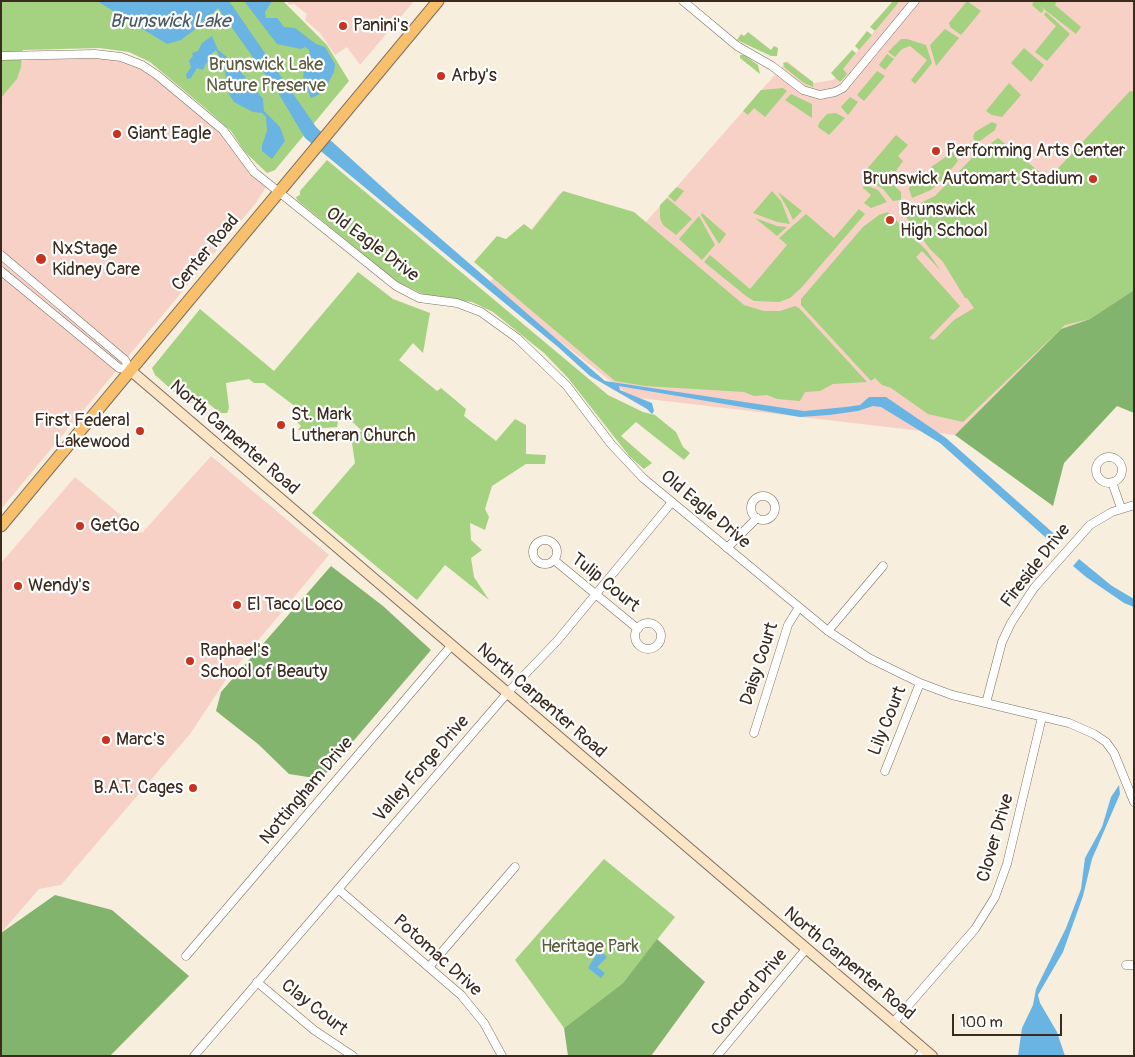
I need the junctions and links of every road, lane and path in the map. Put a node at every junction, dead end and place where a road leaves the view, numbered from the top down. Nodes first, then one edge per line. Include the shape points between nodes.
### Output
1 (438, 1) edge
2 (683, 1) edge
3 (915, 1) edge
4 (1, 56) edge
5 (280, 193) junction
6 (1, 255) edge
7 (1, 271) edge
8 (130, 370) junction
9 (1112, 482) dead end
10 (672, 502) junction
11 (1134, 505) edge
12 (1121, 508) junction
13 (757, 518) dead end
14 (1, 526) edge
15 (727, 548) junction
16 (554, 560) dead end
17 (883, 566) dead end
18 (596, 594) junction
19 (799, 607) junction
20 (638, 629) dead end
21 (828, 631) junction
22 (451, 646) junction
23 (920, 683) junction
24 (507, 694) junction
25 (986, 703) junction
26 (1042, 717) junction
27 (754, 733) dead end
28 (885, 771) dead end
29 (1134, 802) edge
30 (515, 867) dead end
31 (338, 889) junction
32 (806, 949) junction
33 (186, 956) dead end
34 (429, 967) junction
35 (257, 982) junction
36 (894, 1023) junction
37 (925, 1054) edge
38 (194, 1056) edge
39 (353, 1056) edge
40 (502, 1056) edge
41 (717, 1056) edge

1 - 5 main road, Center Road
2 - 3 street via 737,46 804,90 820,95 843,88
4 - 5 street, Old Eagle Drive via 94,54 121,57 142,65 223,130 254,172
5 - 8 main road, Center Road
5 - 10 street, Old Eagle Drive via 396,286 419,298 468,307 497,322 551,368 626,462
6 - 8 street via 125,360
7 - 8 street via 114,365
8 - 14 main road, Center Road
8 - 22 street, North Carpenter Road
9 - 12 street
10 - 15 street, Old Eagle Drive
10 - 18 street, Valley Forge Drive
11 - 12 street, Fireside Drive
12 - 25 street, Fireside Drive via 1102,517 1080,534 1022,605 1002,642
13 - 15 street
15 - 19 street, Old Eagle Drive
16 - 18 street, Tulip Court
17 - 21 street
18 - 20 street, Tulip Court
18 - 24 street, Valley Forge Drive via 558,641
19 - 21 street, Old Eagle Drive
19 - 27 street, Daisy Court via 788,625
21 - 23 street, Old Eagle Drive via 869,658
22 - 24 street, North Carpenter Road
22 - 33 street, Nottingham Drive
23 - 25 street, Old Eagle Drive
23 - 28 street, Lily Court
24 - 31 street, Valley Forge Drive
24 - 32 street, North Carpenter Road
25 - 26 street, Old Eagle Drive
26 - 29 street, Old Eagle Drive via 1082,728 1106,742 1120,763 1126,788
26 - 36 street, Clover Drive via 1007,864 995,897 975,929
30 - 34 street
31 - 34 street, Potomac Drive
31 - 35 street, Valley Forge Drive
32 - 36 street, North Carpenter Road
32 - 41 street, Concord Drive
34 - 40 street, Potomac Drive via 474,1009
35 - 38 street, Valley Forge Drive
35 - 39 street, Clay Court via 314,1030
36 - 37 street, North Carpenter Road

